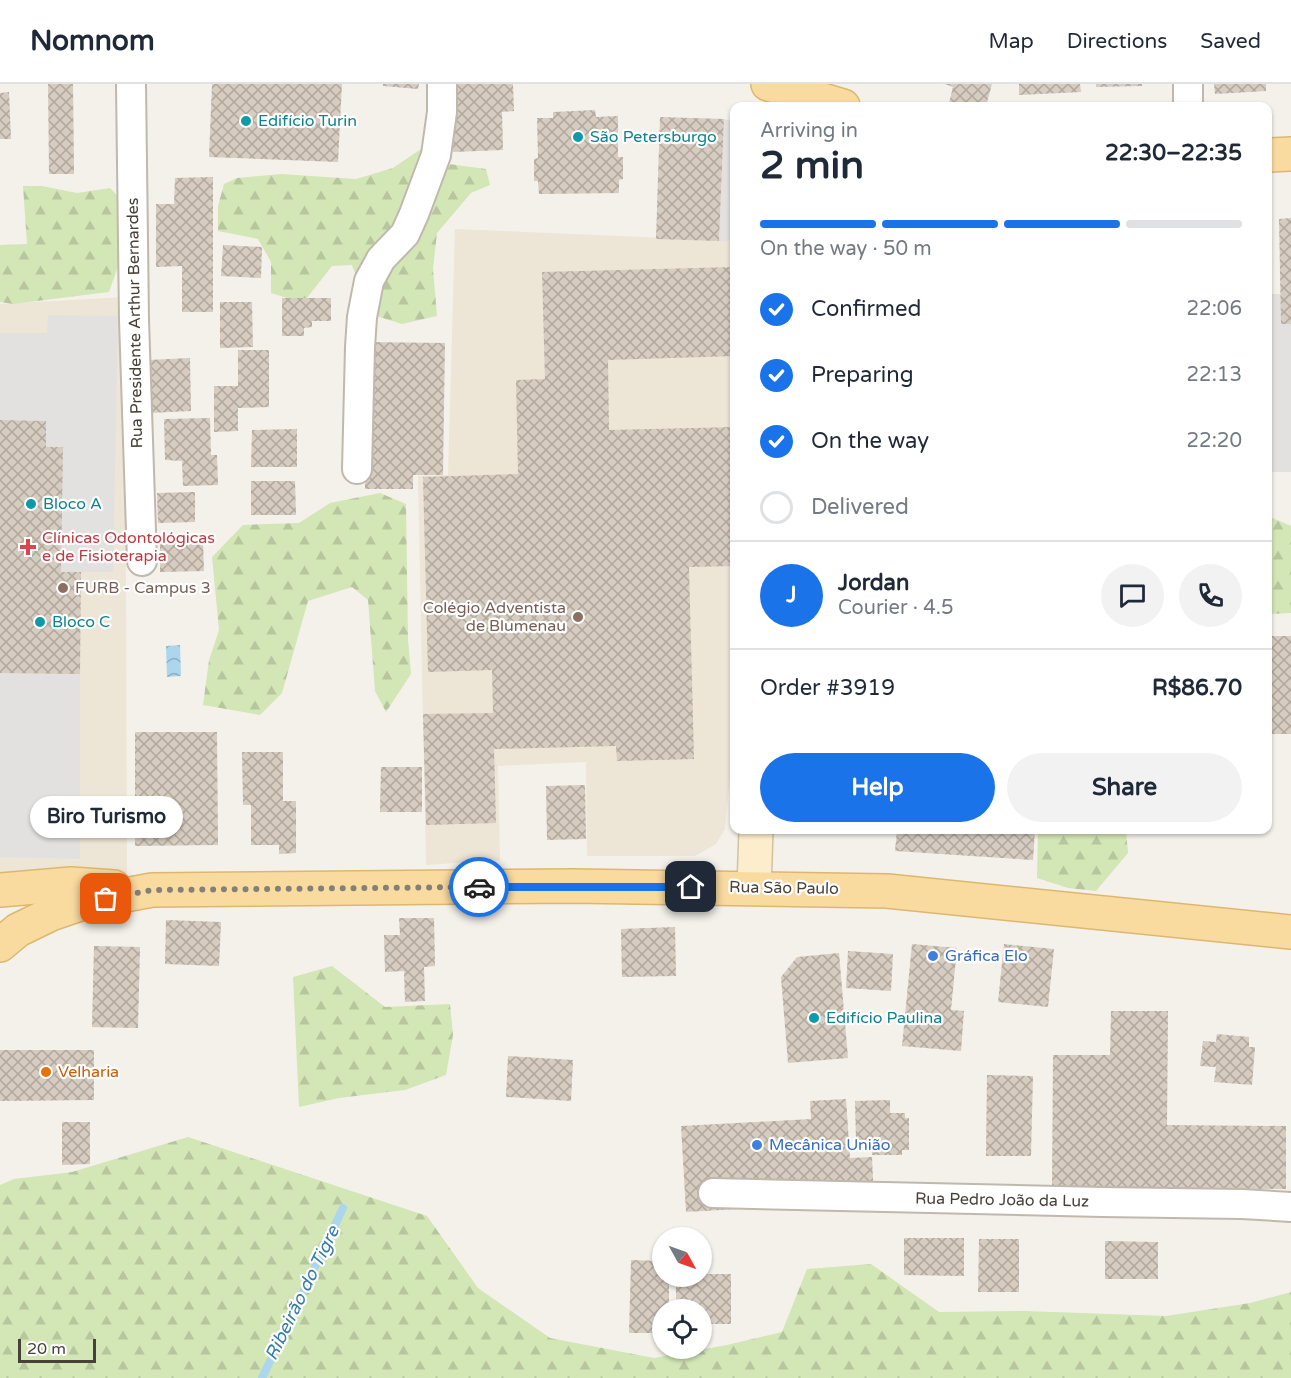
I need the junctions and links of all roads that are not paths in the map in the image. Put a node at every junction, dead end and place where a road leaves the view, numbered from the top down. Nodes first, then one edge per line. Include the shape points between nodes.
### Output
1 (131, 84) edge
2 (442, 84) edge
3 (768, 84) edge
4 (1188, 84) edge
5 (829, 102) edge
6 (1188, 102) edge
7 (1291, 154) edge
8 (1272, 155) edge
9 (357, 469) dead end
10 (142, 561) dead end
11 (756, 834) edge
12 (754, 888) junction
13 (0, 890) edge
14 (152, 890) junction
15 (1291, 932) edge
16 (0, 945) edge
17 (713, 1193) dead end
18 (1291, 1207) edge

1 - 10 street, Rua Presidente Arthur Bernardes
2 - 9 street via 436,154 414,214 405,234 381,259 369,281 360,347
3 - 5 main road
4 - 6 street
7 - 8 main road
11 - 12 street
12 - 14 main road, Rua São Paulo
12 - 15 main road, Rua São Paulo via 887,891
13 - 14 main road via 70,884
14 - 16 main road, Rua São Paulo via 83,903 51,914 18,930
17 - 18 street, Rua Pedro João da Luz

